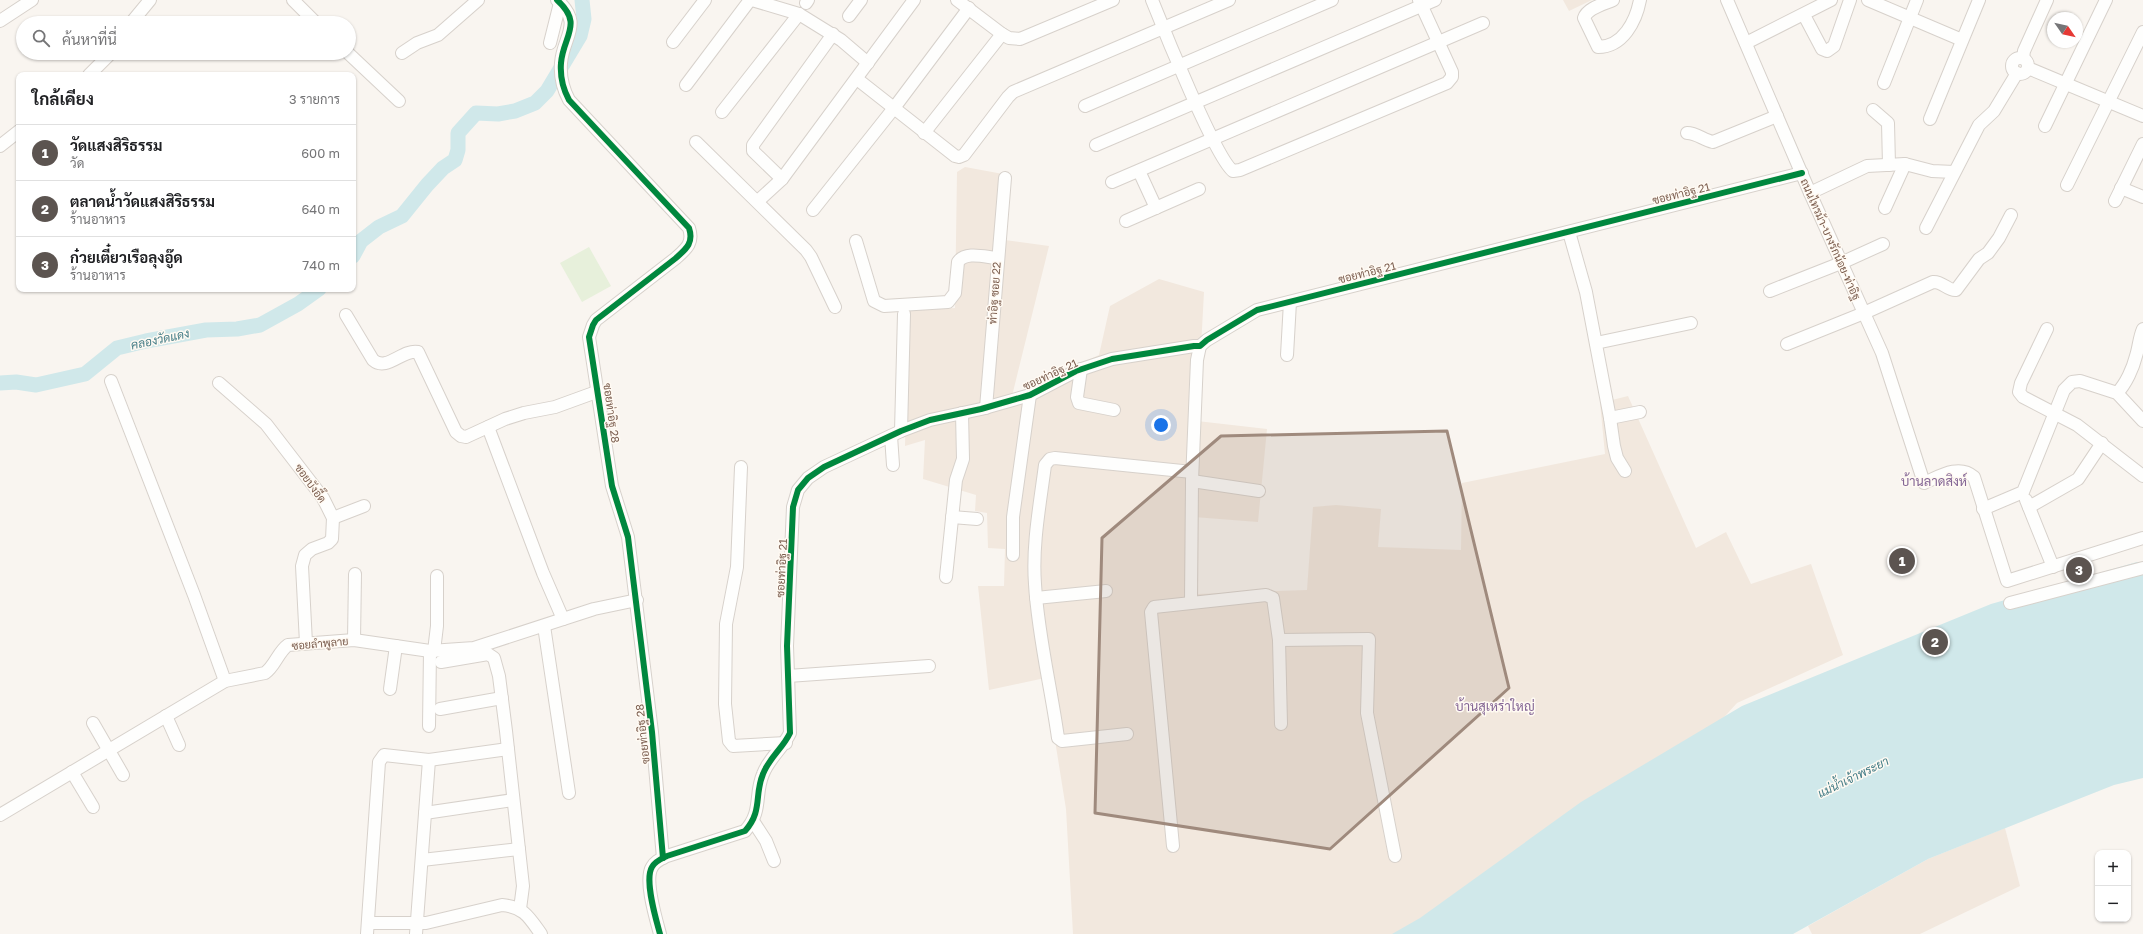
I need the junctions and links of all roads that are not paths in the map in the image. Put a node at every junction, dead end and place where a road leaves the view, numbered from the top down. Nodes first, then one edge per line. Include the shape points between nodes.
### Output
1 (32, 0) edge
2 (150, 0) edge
3 (293, 0) edge
4 (478, 0) edge
5 (705, 0) edge
6 (751, 0) edge
7 (861, 0) edge
8 (914, 0) edge
9 (957, 0) edge
10 (1113, 0) edge
11 (1152, 0) edge
12 (1229, 0) edge
13 (1332, 0) edge
14 (1436, 0) edge
15 (1613, 0) edge
16 (1640, 0) edge
17 (1831, 0) edge
18 (1850, 0) edge
19 (1868, 0) edge
20 (1917, 0) edge
21 (1979, 0) edge
22 (2047, 0) edge
23 (2105, 0) edge
24 (559, 1) edge
25 (1730, 1) edge
26 (1420, 3) edge
27 (969, 8) junction
28 (799, 14) junction
29 (1804, 15) junction
30 (137, 16) edge
31 (309, 16) edge
32 (849, 16) dead end
33 (1910, 17) junction
34 (0, 21) edge
35 (1483, 23) dead end
36 (1163, 28) junction
37 (2143, 32) edge
38 (833, 34) junction
39 (1002, 34) junction
40 (1962, 40) junction
41 (673, 42) dead end
42 (1438, 42) junction
43 (550, 43) dead end
44 (1746, 43) junction
45 (402, 53) dead end
46 (104, 60) edge
47 (355, 60) edge
48 (868, 63) junction
49 (1180, 65) junction
50 (2023, 67) junction
51 (92, 72) edge
52 (857, 78) junction
53 (1884, 83) dead end
54 (2066, 84) junction
55 (686, 85) dead end
56 (399, 101) dead end
57 (2108, 101) junction
58 (1196, 102) junction
59 (1085, 106) dead end
60 (894, 108) junction
61 (1873, 110) dead end
62 (722, 112) dead end
63 (1777, 116) junction
64 (2143, 116) edge
65 (1930, 119) dead end
66 (2045, 126) dead end
67 (16, 133) edge
68 (924, 133) junction
69 (1687, 134) dead end
70 (1213, 139) junction
71 (696, 142) dead end
72 (1096, 145) dead end
73 (0, 146) edge
74 (2142, 148) edge
75 (1905, 164) junction
76 (1888, 165) junction
77 (1140, 171) junction
78 (1954, 172) junction
79 (1802, 174) junction
80 (1005, 178) dead end
81 (782, 179) junction
82 (1112, 182) dead end
83 (2067, 185) dead end
84 (2122, 188) junction
85 (1199, 189) dead end
86 (1810, 193) junction
87 (2143, 197) edge
88 (2115, 201) dead end
89 (758, 202) junction
90 (1156, 208) junction
91 (1885, 208) dead end
92 (813, 210) dead end
93 (2011, 215) dead end
94 (1126, 221) dead end
95 (1926, 228) dead end
96 (1569, 232) junction
97 (856, 241) dead end
98 (1883, 244) dead end
99 (997, 258) junction
100 (1841, 263) junction
101 (1770, 291) dead end
102 (1290, 302) junction
103 (835, 307) dead end
104 (1864, 313) junction
105 (904, 314) dead end
106 (346, 315) dead end
107 (1691, 323) dead end
108 (2047, 328) dead end
109 (2143, 329) edge
110 (1596, 343) junction
111 (1787, 344) dead end
112 (1200, 346) junction
113 (1287, 355) dead end
114 (2140, 357) edge
115 (1081, 369) junction
116 (111, 381) dead end
117 (219, 383) dead end
118 (599, 391) junction
119 (2117, 392) junction
120 (1030, 395) junction
121 (986, 408) junction
122 (1114, 410) dead end
123 (1640, 412) dead end
124 (962, 413) junction
125 (2055, 413) junction
126 (1610, 418) junction
127 (2143, 421) edge
128 (488, 427) junction
129 (896, 433) junction
130 (2102, 443) junction
131 (893, 465) dead end
132 (740, 467) dead end
133 (1625, 471) dead end
134 (1192, 476) junction
135 (2143, 476) edge
136 (1259, 492) dead end
137 (2023, 492) junction
138 (364, 506) dead end
139 (2029, 507) junction
140 (1982, 509) junction
141 (333, 518) junction
142 (952, 518) junction
143 (977, 519) dead end
144 (2143, 538) edge
145 (1013, 555) dead end
146 (2053, 567) junction
147 (2143, 568) edge
148 (355, 574) dead end
149 (437, 576) dead end
150 (946, 577) dead end
151 (1106, 591) dead end
152 (1036, 598) junction
153 (637, 600) junction
154 (1191, 602) junction
155 (2010, 603) dead end
156 (563, 619) junction
157 (544, 626) junction
158 (354, 640) junction
159 (1279, 640) junction
160 (306, 643) junction
161 (396, 646) junction
162 (432, 651) junction
163 (441, 662) dead end
164 (929, 666) dead end
165 (788, 676) junction
166 (224, 681) junction
167 (390, 689) dead end
168 (502, 698) junction
169 (440, 709) dead end
170 (166, 716) junction
171 (93, 723) dead end
172 (1281, 724) dead end
173 (429, 726) dead end
174 (1127, 734) dead end
175 (786, 743) junction
176 (179, 745) dead end
177 (508, 748) junction
178 (108, 751) junction
179 (429, 760) junction
180 (72, 772) junction
181 (122, 775) dead end
182 (569, 793) dead end
183 (513, 800) junction
184 (93, 807) dead end
185 (425, 813) junction
186 (0, 815) edge
187 (754, 822) junction
188 (1172, 846) dead end
189 (518, 849) junction
190 (1395, 856) dead end
191 (663, 858) junction
192 (422, 860) junction
193 (774, 861) dead end
194 (520, 909) junction
195 (368, 928) edge
196 (417, 929) edge
197 (541, 934) edge
198 (660, 934) edge

1 - 34 street
2 - 30 street
3 - 31 street
4 - 45 street via 438,35 417,43
5 - 41 street
6 - 28 street
6 - 55 street
7 - 32 street
8 - 48 street
9 - 27 street
10 - 39 street via 1020,39
11 - 36 street
12 - 36 street
13 - 49 street
14 - 26 street
15 - 16 street via 1590,10 1584,18 1598,47 1623,38
17 - 29 street
18 - 29 street via 1834,46 1827,51 1822,49
19 - 33 street
20 - 33 street
21 - 40 street
22 - 50 street via 2024,51
23 - 54 street
24 - 43 street
24 - 118 street, ซอยท่าอิฐ 28 via 568,12 572,25 560,62 564,91 577,109 690,228 692,236 686,248 676,258 593,325 589,337
25 - 44 street, ถนนไทรม้า-บางรักน้อย-ท่าอิฐ
26 - 42 street
26 - 58 street
27 - 39 street
27 - 60 street
28 - 38 street
28 - 62 street
29 - 44 street
33 - 40 street
33 - 53 street
35 - 42 street
36 - 49 street
36 - 68 street via 1013,92 960,157
37 - 57 street
38 - 48 street
38 - 81 street via 753,145 753,151
39 - 68 street
40 - 65 street
42 - 70 street
42 - 70 street via 1452,72 1452,77 1447,83 1240,170 1233,171 1228,167
44 - 63 street, ถนนไทรม้า-บางรักน้อย-ท่าอิฐ
46 - 51 street
47 - 56 street
48 - 52 street
49 - 58 street
49 - 59 street
50 - 54 street
50 - 78 street via 1994,111 1979,125
52 - 60 street
52 - 81 street
54 - 57 street
54 - 66 street
57 - 64 street
57 - 83 street
58 - 70 street
58 - 72 street
60 - 68 street
60 - 92 street
61 - 76 street via 1888,123
63 - 69 street via 1713,142 1695,133
63 - 79 street, ถนนไทรม้า-บางรักน้อย-ท่าอิฐ
67 - 73 street
70 - 77 street
71 - 89 street
74 - 84 street
75 - 76 street
75 - 78 street via 1932,171
75 - 91 street
76 - 86 street via 1867,166
77 - 82 street
77 - 90 street
78 - 95 street
79 - 86 street, ถนนไทรม้า-บางรักน้อย-ท่าอิฐ
79 - 96 street, ซอยท่าอิฐ 21
80 - 99 street, ท่าอิฐ ซอย 22
81 - 89 street
84 - 87 street
84 - 88 street
85 - 90 street
86 - 100 street, ถนนไทรม้า-บางรักน้อย-ท่าอิฐ
89 - 103 street via 811,257
90 - 94 street
93 - 104 street via 1999,238 1979,259 1956,290 1933,282
96 - 102 street, ซอยท่าอิฐ 21
96 - 110 street via 1586,292
97 - 99 street via 874,301 884,306 948,302 955,293 960,258
98 - 100 street
99 - 121 street, ท่าอิฐ ซอย 22
100 - 101 street
100 - 104 street, ถนนไทรม้า-บางรักน้อย-ท่าอิฐ
102 - 112 street, ซอยท่าอิฐ 21 via 1257,310
102 - 113 street
104 - 111 street
104 - 140 street, ถนนไทรม้า-บางรักน้อย-ท่าอิฐ via 1882,353 1924,483 1959,470 1968,472 1974,477
105 - 129 street
106 - 128 street via 378,364 411,351 418,352 456,432 461,436 466,437
107 - 110 street
108 - 125 street via 2019,392
109 - 114 street via 2139,338
110 - 126 street
112 - 115 street, ซอยท่าอิฐ 21 via 1112,359
112 - 134 street via 1196,360
114 - 119 street via 2123,387
115 - 120 street, ซอยท่าอิฐ 21
115 - 122 street via 1077,397 1079,403
116 - 166 street via 194,595
117 - 141 street, ซอยบังอี๊ด via 266,424 323,498
118 - 128 street via 555,407 524,413
118 - 153 street, ซอยท่าอิฐ 28 via 612,486 628,537
119 - 125 street via 2080,380 2072,382 2064,390
119 - 127 street
120 - 121 street, ซอยท่าอิฐ 21
120 - 145 street via 1013,517
121 - 124 street, ซอยท่าอิฐ 21
123 - 126 street
124 - 129 street, ซอยท่าอิฐ 21 via 930,420
124 - 142 street via 962,460 956,480
125 - 130 street
125 - 137 street
126 - 133 street via 1617,458
128 - 156 street
129 - 131 street
129 - 165 street, ซอยท่าอิฐ 21 via 824,467 808,478 798,490 794,507 787,646
130 - 135 street
130 - 139 street via 2081,476
132 - 175 street via 737,567 726,624 725,704 728,736 733,746 741,747
134 - 136 street
134 - 152 street via 1050,459 1045,465 1034,548
134 - 154 street
137 - 139 street
137 - 140 street
138 - 141 street
139 - 146 street
140 - 146 street via 2007,581
141 - 160 street, ซอยบังอี๊ด via 332,539 328,544 312,549 303,560
142 - 143 street
142 - 150 street
144 - 146 street
147 - 155 street
148 - 158 street
149 - 162 street via 437,626
151 - 152 street
152 - 174 street via 1058,738 1062,741
153 - 156 street, ซอยลำพูลาย
153 - 191 street, ซอยท่าอิฐ 28
154 - 159 street via 1266,595 1273,598
154 - 188 street via 1154,607 1151,612
156 - 157 street, ซอยลำพูลาย
157 - 162 street, ซอยลำพูลาย via 474,648
157 - 182 street
158 - 160 street, ซอยลำพูลาย
158 - 161 street, ซอยลำพูลาย
159 - 172 street
159 - 190 street via 1369,640 1367,713
160 - 166 street, ซอยลำพูลาย via 283,648 265,674
161 - 162 street, ซอยลำพูลาย
161 - 167 street
162 - 173 street
163 - 168 street via 488,654 493,656
164 - 165 street
165 - 175 street, ซอยท่าอิฐ 21 via 790,733
166 - 170 street, ซอยลำพูลาย
168 - 169 street
168 - 177 street
170 - 176 street
170 - 178 street, ซอยลำพูลาย
171 - 178 street
175 - 187 street via 770,760 762,774
177 - 179 street
177 - 183 street
178 - 180 street, ซอยลำพูลาย
178 - 181 street
179 - 185 street
179 - 195 street via 384,755 379,762
180 - 184 street
180 - 186 street, ซอยลำพูลาย
183 - 185 street
183 - 189 street
185 - 192 street
187 - 191 street via 745,831 734,836
187 - 193 street via 766,841
189 - 192 street
189 - 194 street via 523,886
191 - 198 street via 654,865 649,882
192 - 196 street
194 - 196 street via 502,905
194 - 197 street
195 - 196 street

